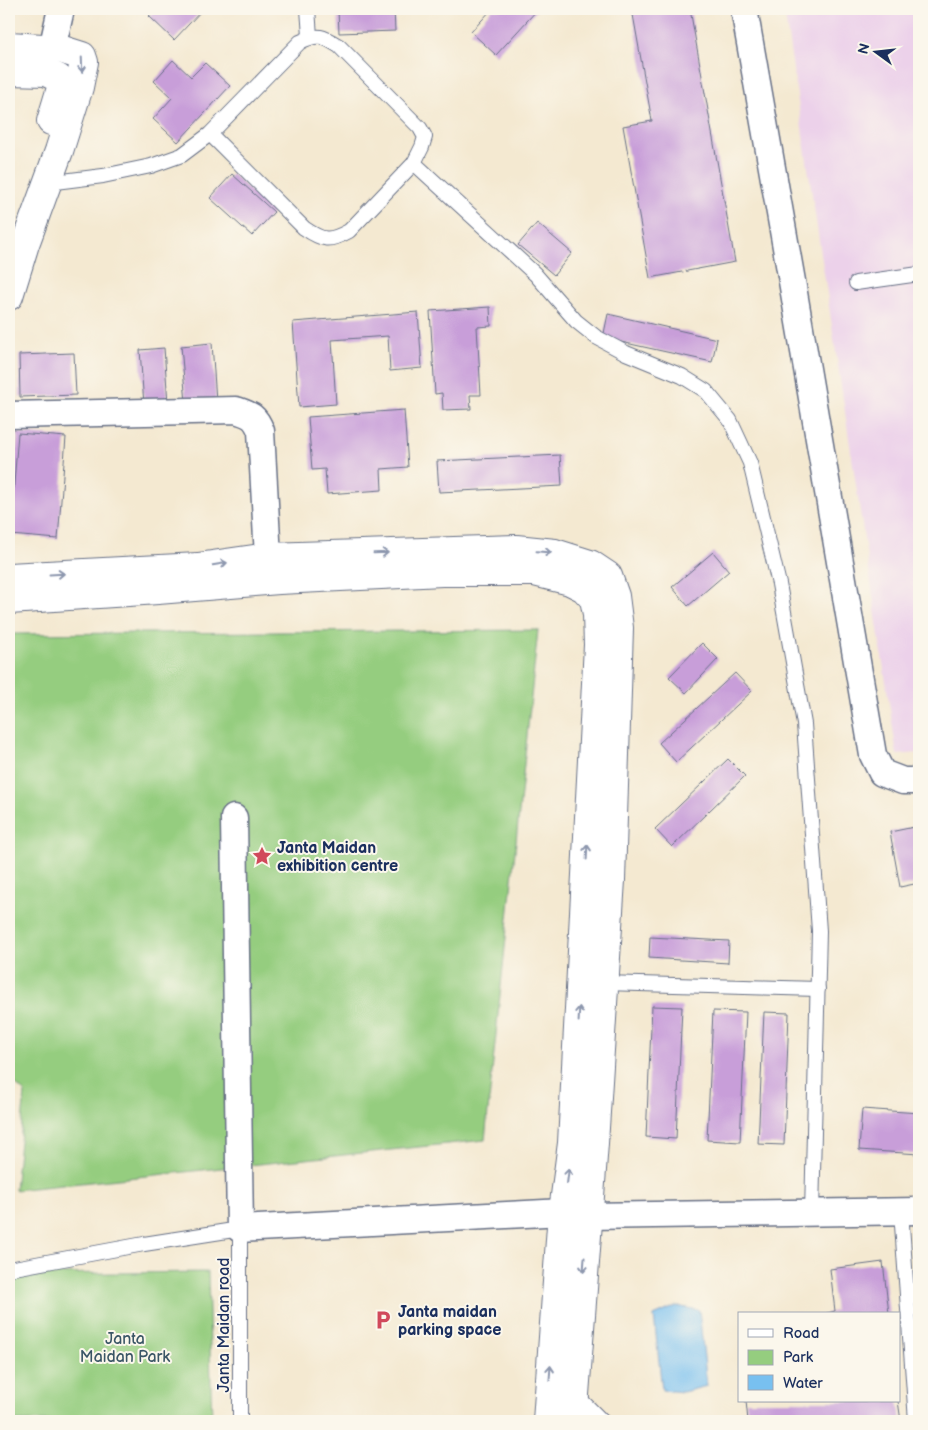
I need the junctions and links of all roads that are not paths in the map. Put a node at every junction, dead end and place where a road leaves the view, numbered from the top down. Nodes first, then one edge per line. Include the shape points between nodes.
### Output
1 (60, 9) edge
2 (308, 9) edge
3 (744, 9) edge
4 (310, 36) junction
5 (9, 46) edge
6 (52, 49) junction
7 (9, 71) edge
8 (210, 134) junction
9 (414, 163) junction
10 (47, 183) junction
11 (9, 237) edge
12 (919, 274) edge
13 (856, 283) dead end
14 (9, 296) edge
15 (9, 415) edge
16 (268, 557) junction
17 (9, 577) edge
18 (9, 600) edge
19 (919, 781) edge
20 (234, 818) dead end
21 (604, 983) junction
22 (818, 989) junction
23 (910, 1211) edge
24 (812, 1213) junction
25 (576, 1214) junction
26 (240, 1229) junction
27 (9, 1269) edge
28 (575, 1393) junction
29 (240, 1421) edge
30 (546, 1421) edge
31 (573, 1421) edge
32 (602, 1421) edge
33 (916, 1421) edge

1 - 6 street
2 - 4 lane
3 - 19 street via 872,755 882,773 903,781
4 - 8 lane via 300,42
4 - 9 lane via 324,36 339,46 420,128 425,137
5 - 6 street
6 -> 10 street via 75,53 82,56 84,62 80,87
7 - 11 street via 46,72 58,78 61,88
8 - 9 lane via 304,228 326,240 349,232
8 - 10 lane via 182,155 151,166
9 - 22 lane via 535,274 576,321 596,337 682,376 706,391 730,420 750,462 779,584 804,724 819,931
10 - 14 street
12 - 13 lane
15 - 16 street via 236,410 249,414 257,420 261,431
17 -> 16 street via 198,567
16 -> 21 street via 516,550 555,553 590,564 608,576 615,596 619,628 611,880
25 -> 18 street via 572,1143 597,665 594,598 584,588 558,576 513,571 279,580
20 - 26 street
21 - 22 lane
21 - 25 street
22 - 24 lane
23 - 24 street
23 - 33 lane
24 - 25 street
25 - 26 street
25 -> 28 street
30 -> 25 street
26 - 27 lane
26 - 29 lane, Janta Maidan road
28 - 31 street
28 - 32 lane

